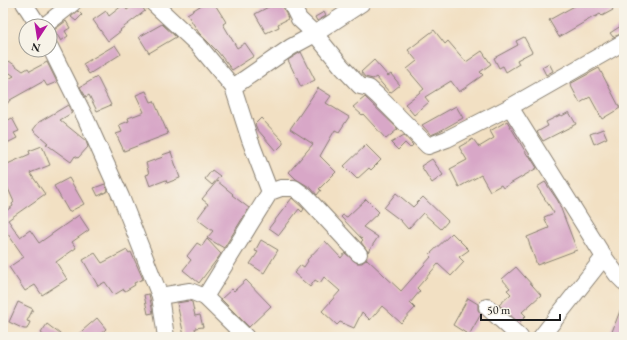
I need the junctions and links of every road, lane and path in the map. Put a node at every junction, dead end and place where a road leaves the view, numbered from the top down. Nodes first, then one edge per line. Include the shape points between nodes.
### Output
1 (24, 3) edge
2 (73, 3) edge
3 (153, 3) edge
4 (291, 3) edge
5 (362, 3) edge
6 (34, 18) edge
7 (54, 18) edge
8 (315, 34) junction
9 (624, 42) edge
10 (56, 58) edge
11 (233, 87) junction
12 (510, 106) junction
13 (270, 192) junction
14 (359, 254) dead end
15 (604, 257) junction
16 (624, 282) edge
17 (160, 296) junction
18 (205, 297) junction
19 (488, 307) dead end
20 (166, 337) edge
21 (246, 337) edge
22 (520, 337) edge
23 (541, 337) edge

1 - 6 street
2 - 7 street
3 - 11 street via 199,46
4 - 8 street via 299,19
5 - 8 street
8 - 11 street via 291,47
8 - 12 street via 360,86 369,88 428,146 447,139
9 - 12 street
10 - 17 street via 121,197
11 - 13 street
12 - 15 street
13 - 14 street via 281,188 294,188 305,196
13 - 18 street
15 - 16 street
15 - 23 street
17 - 18 street via 190,291
17 - 20 street
18 - 21 street
19 - 22 street

